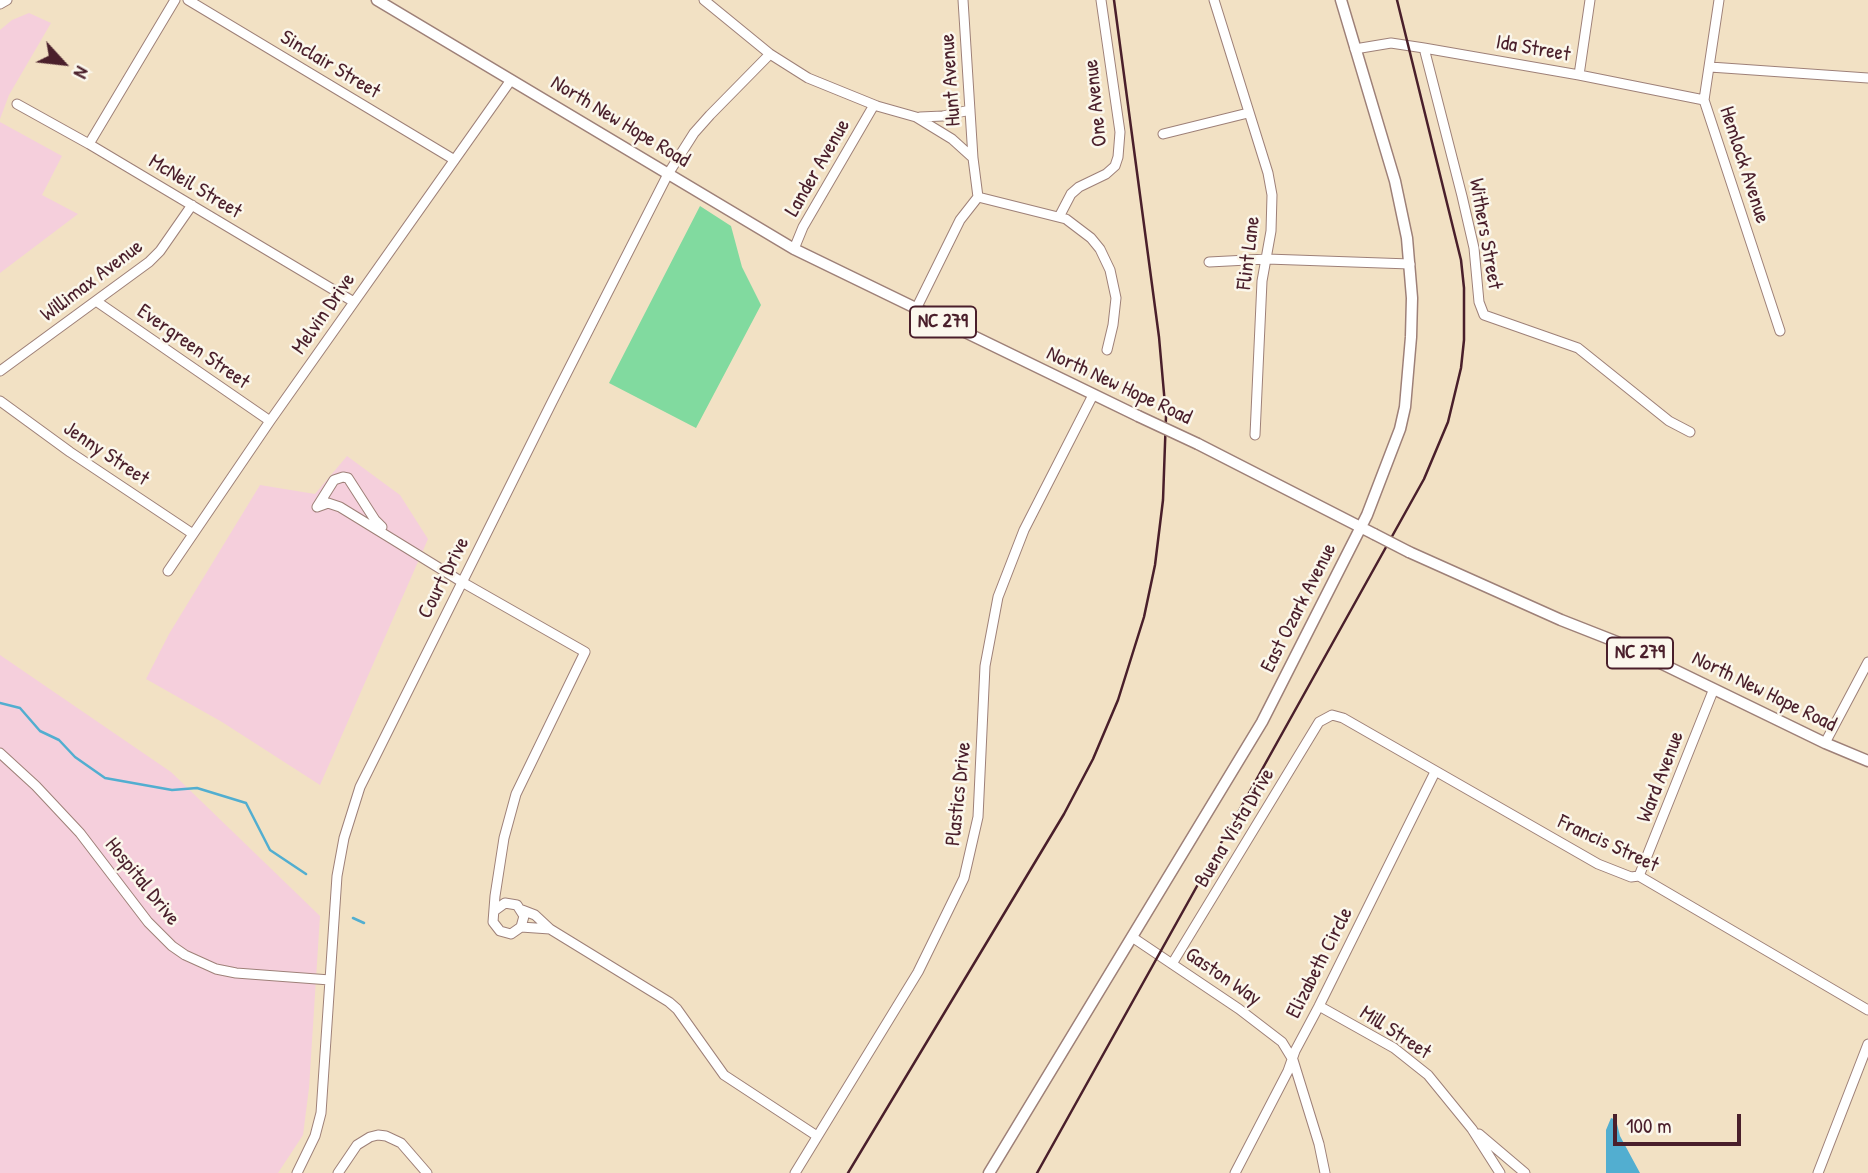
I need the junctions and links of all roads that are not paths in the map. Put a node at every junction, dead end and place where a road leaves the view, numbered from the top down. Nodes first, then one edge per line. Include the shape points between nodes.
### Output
1 (7, 0) edge
2 (175, 0) edge
3 (188, 0) edge
4 (377, 0) edge
5 (704, 0) edge
6 (963, 0) edge
7 (1101, 0) edge
8 (1214, 0) edge
9 (1340, 0) edge
10 (1590, 0) edge
11 (1720, 0) edge
12 (0, 4) edge
13 (1424, 48) junction
14 (1355, 49) junction
15 (770, 54) junction
16 (1710, 67) junction
17 (1579, 75) junction
18 (1868, 78) edge
19 (511, 80) junction
20 (1704, 100) junction
21 (17, 104) dead end
22 (874, 105) junction
23 (970, 110) junction
24 (1248, 113) junction
25 (916, 117) junction
26 (1163, 134) dead end
27 (89, 144) junction
28 (973, 158) junction
29 (453, 159) junction
30 (668, 174) junction
31 (978, 197) junction
32 (192, 205) junction
33 (1059, 217) junction
34 (794, 249) junction
35 (1267, 259) junction
36 (1209, 262) dead end
37 (1410, 264) junction
38 (96, 302) junction
39 (354, 302) junction
40 (916, 309) junction
41 (1780, 331) dead end
42 (1107, 350) dead end
43 (0, 371) edge
44 (1093, 395) junction
45 (0, 401) edge
46 (270, 421) junction
47 (1690, 432) dead end
48 (1255, 435) dead end
49 (1360, 528) junction
50 (194, 534) junction
51 (393, 538) junction
52 (168, 571) dead end
53 (462, 582) junction
54 (1868, 662) edge
55 (1713, 691) junction
56 (1332, 715) joint
57 (1825, 743) junction
58 (0, 753) edge
59 (1868, 761) edge
60 (1435, 772) junction
61 (1639, 876) junction
62 (498, 883) junction
63 (511, 902) junction
64 (522, 910) junction
65 (494, 911) junction
66 (521, 927) junction
67 (550, 929) junction
68 (1132, 937) junction
69 (1172, 964) junction
70 (330, 980) junction
71 (1319, 1006) junction
72 (1868, 1010) edge
73 (1868, 1044) edge
74 (1293, 1060) junction
75 (1472, 1129) junction
76 (817, 1136) junction
77 (1235, 1171) edge
78 (297, 1173) edge
79 (338, 1173) edge
80 (427, 1173) edge
81 (795, 1173) edge
82 (989, 1173) edge
83 (1325, 1173) edge
84 (1500, 1173) edge
85 (1525, 1173) edge
86 (1818, 1173) edge

1 - 12 street
2 - 27 street
3 - 29 street, Sinclair Street
4 - 19 main road, North New Hope Road / NC 279
5 - 15 street
6 - 23 street, Hunt Avenue
7 - 33 street, One Avenue via 1120,132 1118,157 1105,174 1071,194
8 - 24 street, Flint Lane
9 - 14 main road, East Ozark Avenue
10 - 17 street
11 - 16 street, Hemlock Avenue
13 - 14 street, Ida Street via 1391,43
13 - 17 street, Ida Street
13 - 47 street, Withers Street via 1474,248 1484,315 1578,348
14 - 37 main road, East Ozark Avenue via 1395,181
15 - 22 street via 808,78
15 - 30 street, Court Drive via 694,133
16 - 18 street
16 - 20 street, Hemlock Avenue
17 - 20 street, Ida Street
19 - 29 street, Melvin Drive
19 - 30 main road, North New Hope Road / NC 279
20 - 41 street, Hemlock Avenue
21 - 27 street, McNeil Street
22 - 25 street
22 - 34 street, Lander Avenue
23 - 25 street
23 - 28 street, Hunt Avenue
24 - 26 street
24 - 35 street, Flint Lane via 1272,195
25 - 28 street
27 - 32 street, McNeil Street
28 - 31 street, Hunt Avenue
29 - 39 street, Melvin Drive
30 - 34 main road, North New Hope Road / NC 279
30 - 53 street, Court Drive
31 - 33 street
31 - 40 street via 960,220
32 - 38 street, Willimax Avenue via 160,251
32 - 39 street, McNeil Street
33 - 42 street via 1091,239 1110,270 1116,312
34 - 40 main road, North New Hope Road / NC 279
35 - 36 street
35 - 37 street
35 - 48 street, Flint Lane
37 - 49 main road, East Ozark Avenue via 1411,337 1405,407 1384,474
38 - 43 street, Willimax Avenue
38 - 46 street, Evergreen Street
39 - 46 street, Melvin Drive
40 - 44 main road, North New Hope Road / NC 279
44 - 49 main road, North New Hope Road / NC 279, bridge
44 - 76 street, Plastics Drive via 1024,530 998,597 985,666 978,817 964,878 918,972
45 - 50 street, Jenny Street
46 - 50 street, Melvin Drive
49 - 55 main road, North New Hope Road / NC 279, bridge via 1617,642
49 - 68 main road, East Ozark Avenue via 1262,722
50 - 52 street, Melvin Drive
51 - 51 street via 374,520 348,478 334,480 317,507 328,503 340,507
51 - 53 street
53 - 62 street via 585,652 516,794
53 - 70 street, Court Drive via 352,811 337,876
54 - 57 street
55 - 57 main road, North New Hope Road / NC 279
55 - 61 street, Ward Avenue
56 - 60 street, Francis Street
56 - 69 street, Buena Vista Drive via 1319,722
57 - 59 main road, North New Hope Road / NC 279
58 - 70 street, Hospital Drive via 80,833 148,922 185,955 236,973
60 - 61 street, Francis Street via 1598,864
60 - 71 street, Elizabeth Circle
61 - 72 street, Francis Street
62 - 63 street
62 - 65 street
63 - 64 street
63 - 65 street
64 - 66 street
64 - 67 street
65 - 66 street via 493,922 500,931 511,934
66 - 67 street
67 - 76 street via 669,1002 724,1075
68 - 69 street, Gaston Way
68 - 82 main road, East Ozark Avenue
69 - 74 street, Gaston Way via 1272,1033
70 - 78 street, Court Drive via 321,1112
71 - 74 street, Elizabeth Circle
71 - 75 street, Mill Street via 1411,1060
73 - 86 street
74 - 77 street, Elizabeth Circle
74 - 83 street, Gaston Way
75 - 84 street, Mill Street
75 - 85 street, Mill Street
76 - 81 street, Plastics Drive
79 - 80 street via 357,1145 378,1135 401,1143

